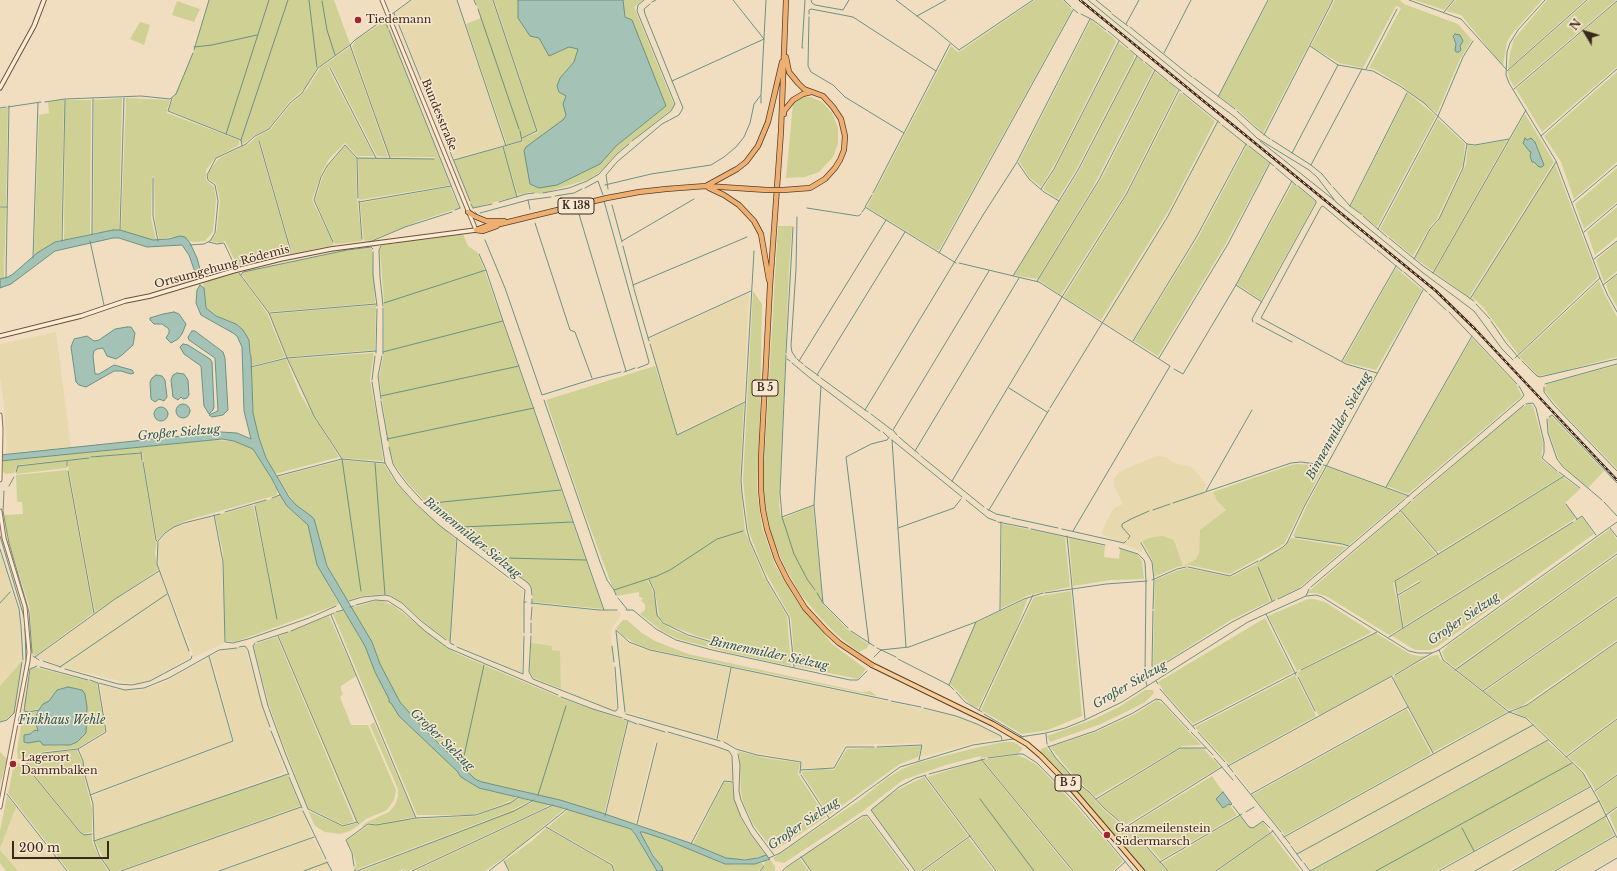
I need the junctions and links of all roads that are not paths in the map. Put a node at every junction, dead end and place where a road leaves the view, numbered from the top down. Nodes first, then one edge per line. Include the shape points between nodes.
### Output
1 (44, 0) edge
2 (382, 0) edge
3 (786, 0) edge
4 (784, 52) junction
5 (0, 88) edge
6 (812, 92) junction
7 (781, 131) junction
8 (706, 186) junction
9 (468, 212) junction
10 (514, 220) junction
11 (476, 230) junction
12 (770, 286) junction
13 (0, 336) edge
14 (0, 415) edge
15 (1, 465) edge
16 (0, 480) edge
17 (0, 511) edge
18 (872, 665) joint
19 (0, 807) edge
20 (1142, 871) edge

1 - 5 main road via 34,26
2 - 9 street, Bundesstraße
3 - 4 highway, B 5
4 - 6 highway via 792,76 802,87
4 - 7 highway, B 5
4 - 8 highway via 768,122 758,146 741,165
6 - 7 highway via 806,92 788,105 784,111
6 - 8 highway, bridge via 829,101 841,119 845,136 844,150 836,168 820,183 810,188 783,190
7 - 12 highway, B 5
8 - 10 highway, K 138 via 666,188 616,196
8 - 12 highway via 731,200 754,220 761,234
9 - 10 highway via 486,221
9 - 11 street, Bundesstraße
10 - 11 highway, K 138 via 486,231
11 - 13 main road, Ortsumgehung Rödemis / K 138 via 281,258 125,301 74,318
12 - 18 highway, B 5 via 761,458 761,490 767,529 777,559 805,608 826,632
14 - 15 street
15 - 16 street
17 - 19 street via 4,538 25,608 29,652
18 - 20 main road, B 5 via 1027,744 1065,780

